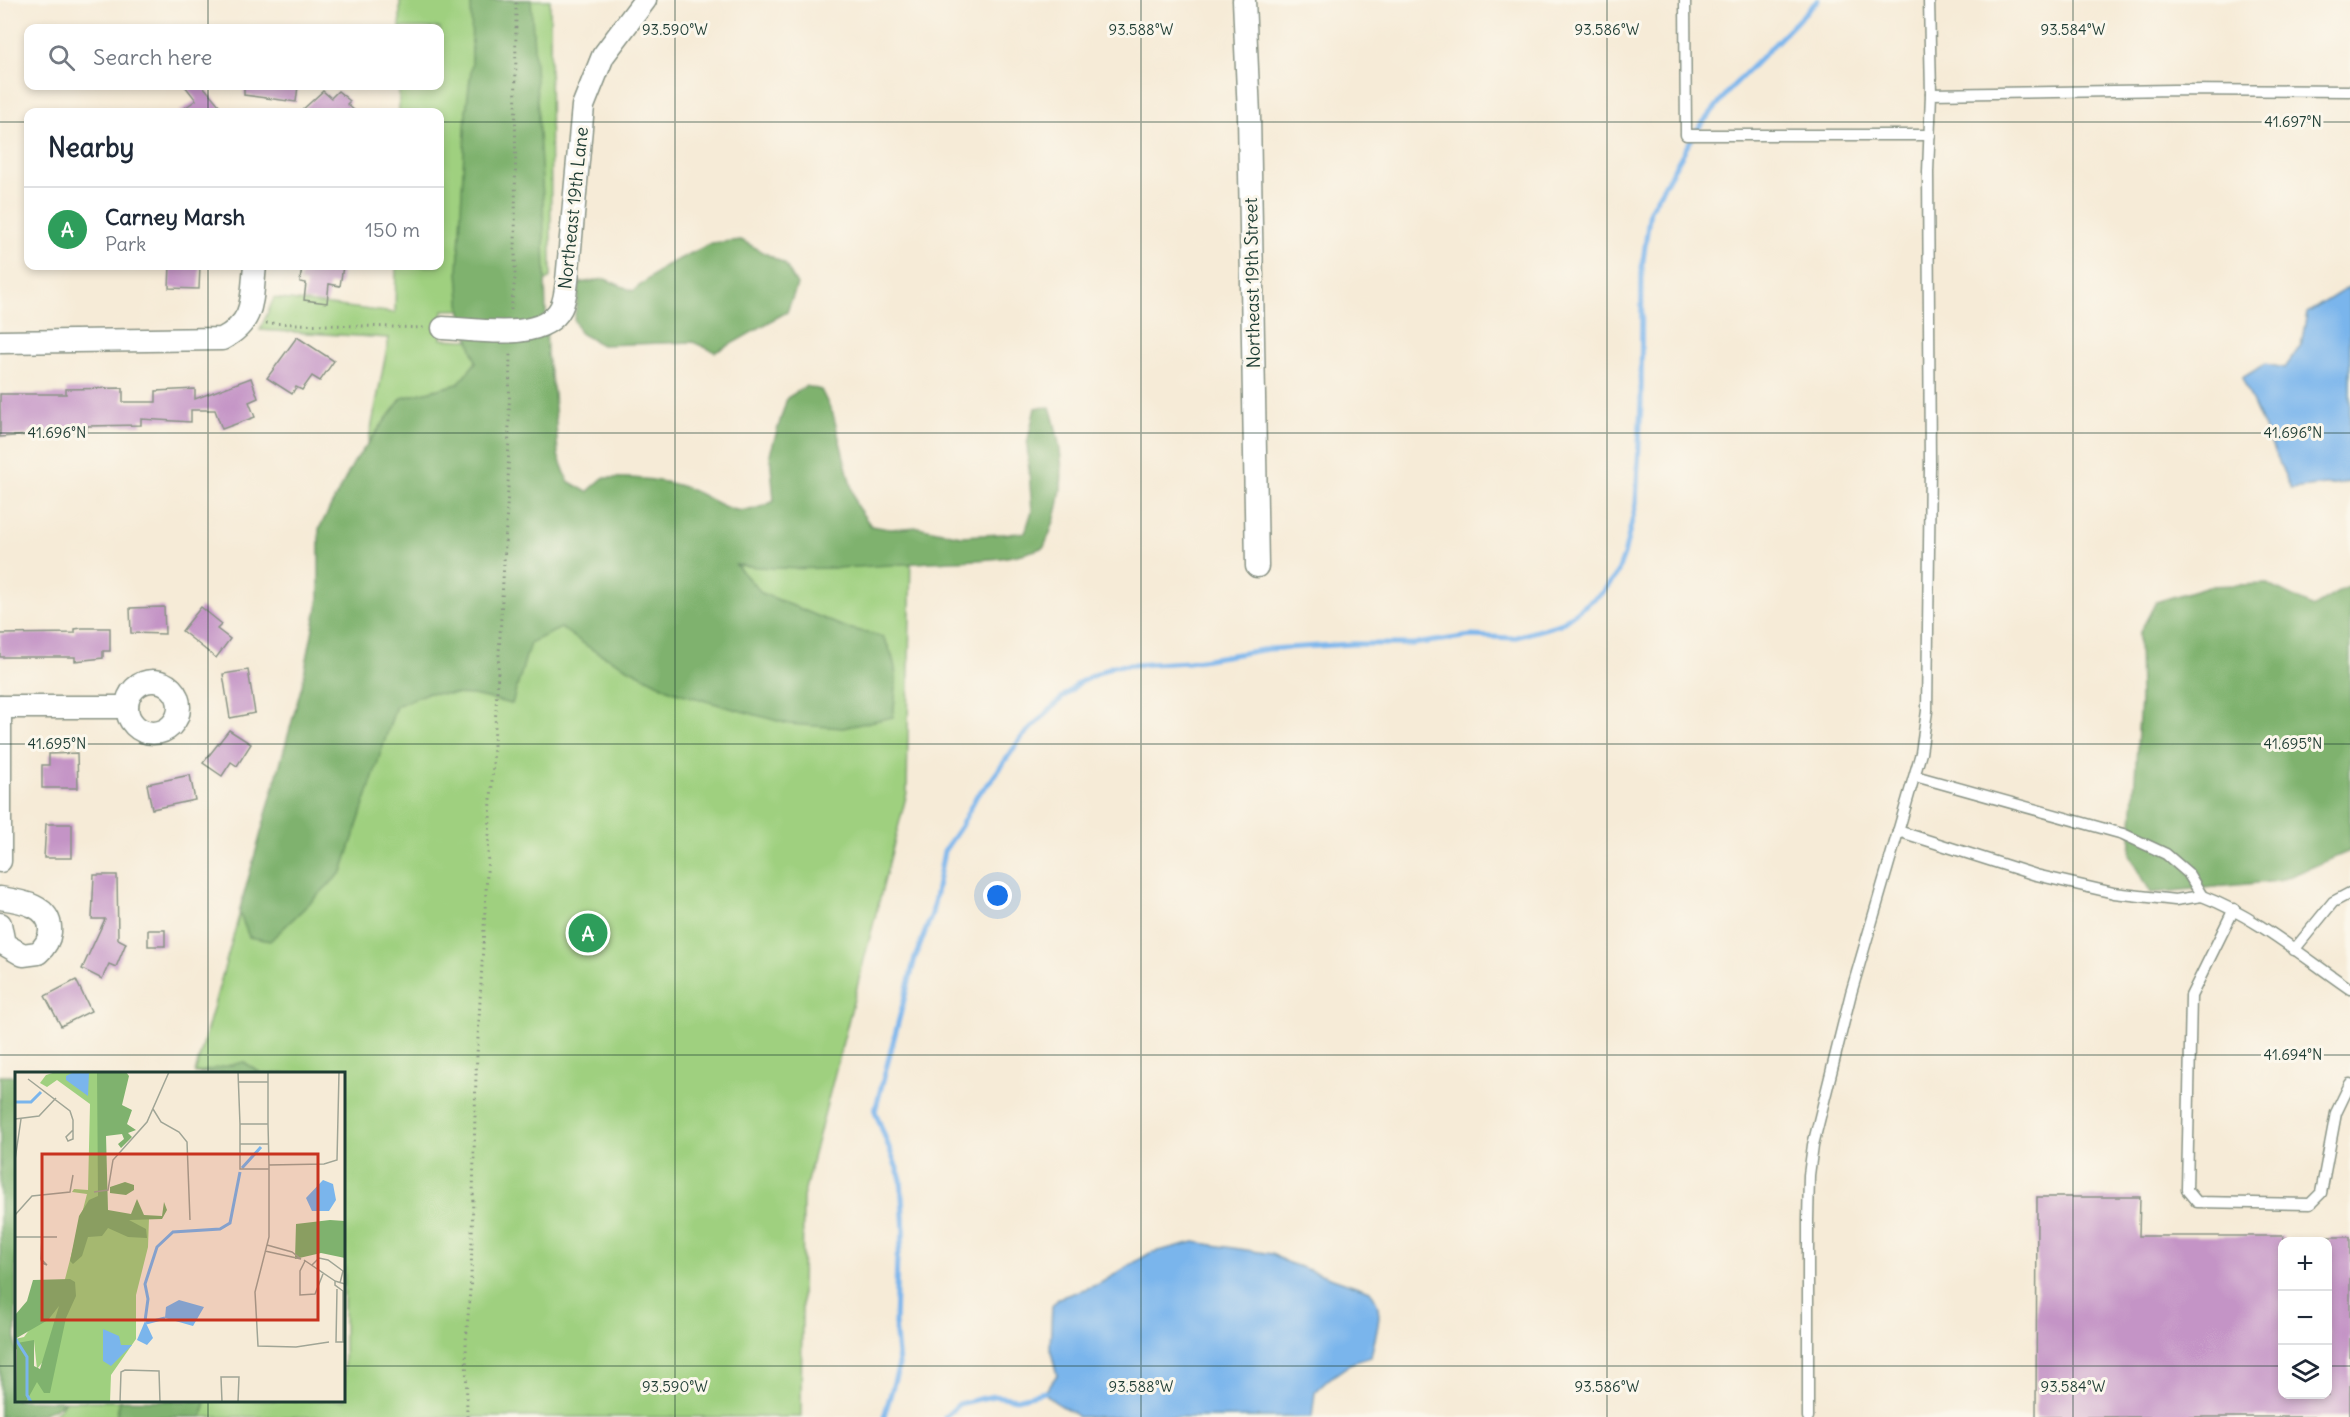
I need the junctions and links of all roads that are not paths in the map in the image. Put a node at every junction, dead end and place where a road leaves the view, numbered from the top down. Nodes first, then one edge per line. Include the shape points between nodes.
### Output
1 (645, 0) edge
2 (1244, 0) edge
3 (1685, 0) edge
4 (1929, 0) edge
5 (2350, 91) edge
6 (1931, 94) junction
7 (1930, 135) junction
8 (254, 270) edge
9 (443, 328) road end
10 (0, 342) edge
11 (1257, 566) dead end
12 (0, 707) edge
13 (127, 707) dead end
14 (1915, 776) junction
15 (1898, 831) junction
16 (0, 861) edge
17 (2350, 893) edge
18 (2202, 896) junction
19 (0, 898) edge
20 (2234, 909) junction
21 (0, 924) edge
22 (2294, 950) junction
23 (2350, 989) edge
24 (2350, 1083) edge
25 (1808, 1417) edge

1 - 9 street, Northeast 19th Lane via 603,56 583,106 567,281 561,307 542,326 510,331
2 - 11 street, Northeast 19th Street
3 - 7 lane via 1686,135
4 - 6 lane
5 - 6 lane
6 - 7 lane
7 - 14 lane via 1927,711
8 - 10 street via 247,320 229,335 213,341
12 - 13 street
12 - 16 street
14 - 15 lane
14 - 18 lane via 2122,834 2166,854 2188,873
15 - 18 lane via 2036,875 2114,893 2175,900
15 - 25 lane via 1851,993 1813,1145 1808,1220
17 - 22 lane via 2333,902
18 - 20 lane
19 - 21 street via 30,904 44,913 50,928 48,942 38,953 16,953 4,944
20 - 22 lane
20 - 24 lane via 2191,996 2187,1190 2197,1202 2310,1204 2321,1193 2336,1113
22 - 23 lane

